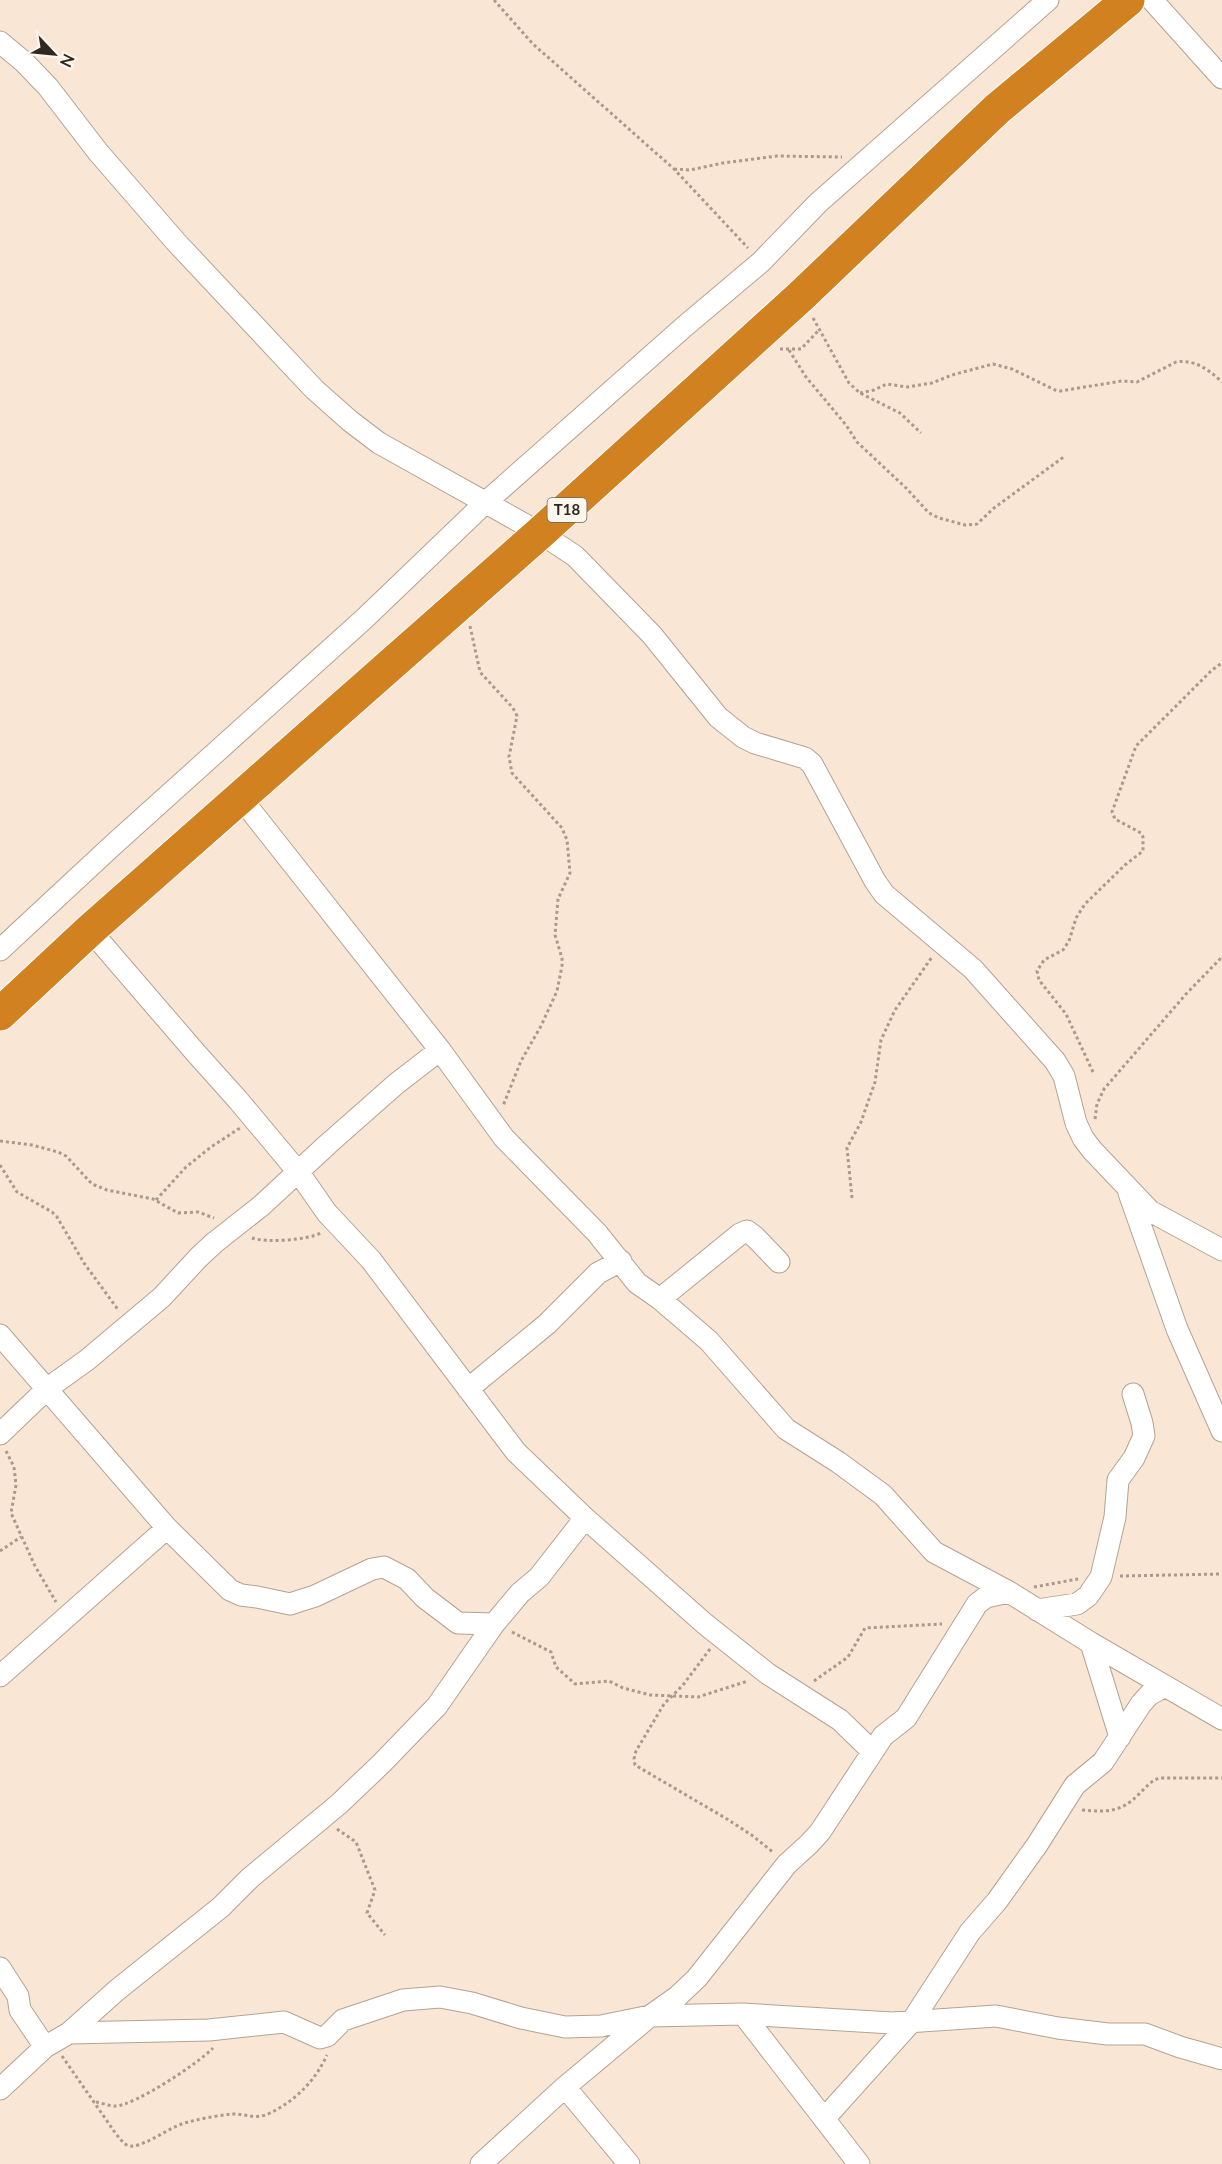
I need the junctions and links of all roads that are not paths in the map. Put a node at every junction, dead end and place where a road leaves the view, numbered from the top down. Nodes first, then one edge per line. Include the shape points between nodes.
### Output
1 (1048, 0) edge
2 (1128, 0) edge
3 (1152, 0) edge
4 (0, 42) edge
5 (1222, 78) edge
6 (486, 502) junction
7 (540, 533) junction
8 (240, 797) junction
9 (90, 930) junction
10 (0, 950) edge
11 (0, 1014) edge
12 (440, 1050) junction
13 (299, 1173) junction
14 (1126, 1183) junction
15 (1222, 1250) edge
16 (621, 1261) junction
17 (779, 1262) dead end
18 (660, 1299) junction
19 (0, 1335) edge
20 (48, 1388) junction
21 (468, 1389) junction
22 (1133, 1394) dead end
23 (1222, 1431) edge
24 (2, 1433) edge
25 (585, 1518) junction
26 (167, 1528) junction
27 (1009, 1592) junction
28 (1037, 1610) junction
29 (494, 1624) junction
30 (1091, 1643) junction
31 (0, 1676) edge
32 (1165, 1686) junction
33 (1222, 1719) edge
34 (1120, 1737) junction
35 (872, 1751) junction
36 (0, 1968) edge
37 (743, 2014) junction
38 (650, 2016) junction
39 (912, 2021) junction
40 (56, 2041) junction
41 (1222, 2060) edge
42 (565, 2087) junction
43 (0, 2089) edge
44 (824, 2119) junction
45 (481, 2164) edge
46 (629, 2164) edge
47 (859, 2164) edge

1 - 6 street via 819,202 760,262
2 - 7 highway, T18 via 997,109 801,296
3 - 5 street
4 - 6 street via 48,87 169,234 314,389 379,443
6 - 7 street
6 - 10 street via 364,619
7 - 8 highway, T18
7 - 14 street via 586,565 652,635 718,717 743,737 812,764 880,889 973,969 1055,1061 1064,1076 1083,1138
8 - 9 highway, T18
8 - 12 street
9 - 11 highway, T18
9 - 13 street
12 - 13 street
12 - 16 street via 504,1138
13 - 20 street via 198,1258 162,1297
13 - 21 street via 335,1222 371,1260
14 - 15 street via 1150,1211
14 - 23 street via 1177,1329
16 - 18 street via 637,1283
16 - 21 street via 598,1273 547,1324
17 - 18 street via 747,1231
18 - 27 street via 709,1341 786,1429 883,1495 934,1552
19 - 20 street
20 - 24 street
20 - 26 street
21 - 25 street via 516,1452
22 - 28 street via 1144,1436 1117,1483 1115,1517 1101,1577 1093,1591 1077,1604
25 - 29 street via 539,1577
25 - 35 street via 719,1635 768,1674 840,1720
26 - 29 street via 228,1588 241,1595 290,1604 384,1567 407,1579 458,1623
26 - 31 street
27 - 28 street
27 - 35 street via 986,1597 977,1604 906,1718 883,1736
28 - 30 street
29 - 40 street via 437,1706 339,1804 221,1907
30 - 32 street
30 - 34 street
32 - 33 street
32 - 34 street via 1141,1704
34 - 39 street via 1103,1762 1075,1785
35 - 38 street via 820,1832 787,1864 697,1978
36 - 40 street via 18,1996 20,2010
37 - 38 street
37 - 39 street
37 - 44 street
38 - 40 street via 601,2026 565,2028 440,1997 403,2000 343,2020 320,2038 284,2022
38 - 42 street
39 - 41 street via 996,2016 1058,2028 1145,2034
39 - 44 street
40 - 43 street
42 - 45 street
42 - 46 street
44 - 47 street

